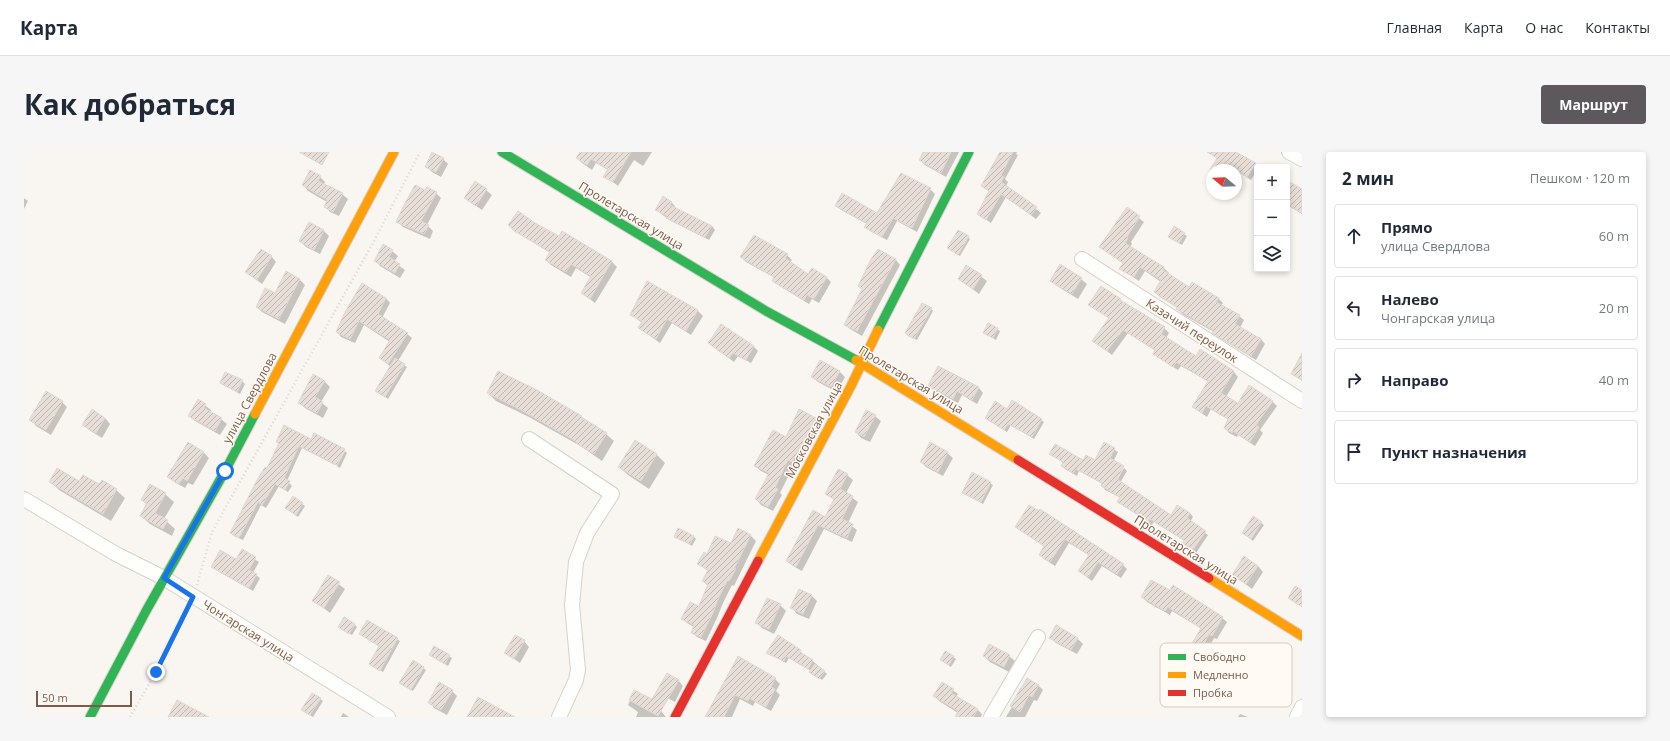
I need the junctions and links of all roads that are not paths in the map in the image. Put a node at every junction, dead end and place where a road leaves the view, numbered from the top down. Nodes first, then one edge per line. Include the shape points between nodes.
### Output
1 (394, 152) edge
2 (502, 152) edge
3 (969, 152) edge
4 (1289, 152) edge
5 (1302, 160) edge
6 (1082, 259) dead end
7 (862, 363) junction
8 (1302, 401) edge
9 (529, 439) dead end
10 (24, 499) edge
11 (164, 578) junction
12 (1302, 636) edge
13 (1038, 637) dead end
14 (1302, 707) edge
15 (90, 717) edge
16 (388, 717) edge
17 (559, 717) edge
18 (675, 717) edge
19 (991, 717) edge
20 (1297, 717) edge

1 - 11 street, улица Свердлова via 225,471
2 - 7 street, Пролетарская улица via 766,311
3 - 7 street, Московская улица
4 - 5 street
6 - 8 street, Казачий переулок
7 - 12 street, Пролетарская улица
7 - 18 street, Московская улица
9 - 17 street via 612,494 587,532 576,562 572,605 578,670
10 - 11 street, Чонгарская улица via 116,554
11 - 15 street, улица Свердлова
11 - 16 street, Чонгарская улица
13 - 19 street
14 - 20 street

